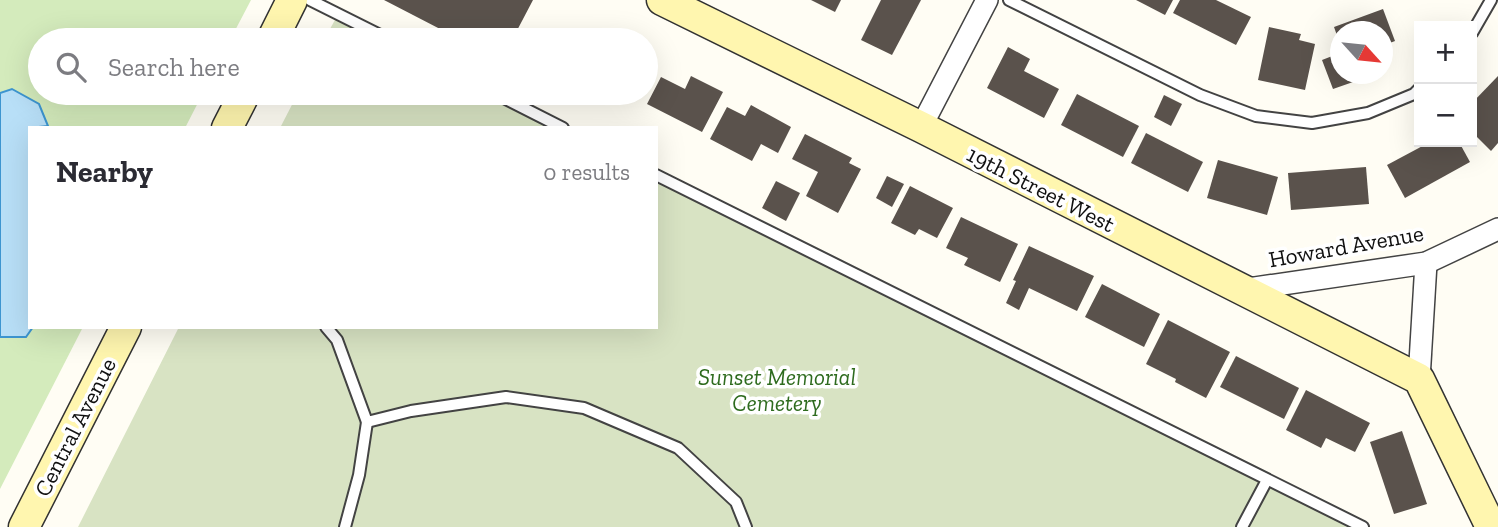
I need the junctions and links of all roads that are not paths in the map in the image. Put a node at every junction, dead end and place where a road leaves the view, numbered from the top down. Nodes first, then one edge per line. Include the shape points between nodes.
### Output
1 (292, 0) edge
2 (310, 0) edge
3 (662, 0) edge
4 (987, 0) edge
5 (1009, 0) edge
6 (1491, 0) edge
7 (1477, 24) edge
8 (278, 28) edge
9 (366, 28) edge
10 (1414, 94) edge
11 (239, 105) edge
12 (518, 105) edge
13 (228, 126) edge
14 (559, 126) edge
15 (920, 127) junction
16 (658, 176) edge
17 (1498, 229) edge
18 (1426, 263) junction
19 (1239, 290) junction
20 (125, 329) edge
21 (328, 329) edge
22 (1419, 379) junction
23 (367, 422) junction
24 (1267, 480) junction
25 (24, 527) edge
26 (345, 527) edge
27 (746, 527) edge
28 (1242, 527) edge
29 (1363, 527) edge
30 (1491, 527) edge

1 - 8 street
2 - 9 lane
3 - 15 street, 19th Street West
4 - 15 street
5 - 10 lane via 1200,95 1256,116 1312,123 1368,113
6 - 7 lane
11 - 13 street
12 - 14 lane
15 - 19 street, 19th Street West
16 - 24 lane
17 - 18 street, Howard Avenue
18 - 19 street, Howard Avenue
18 - 22 street
19 - 22 street, 19th Street West
20 - 25 street, Central Avenue
21 - 23 lane via 337,340
22 - 30 street
23 - 26 lane
23 - 27 lane via 506,397 584,408 678,448 736,502
24 - 28 lane
24 - 29 lane

